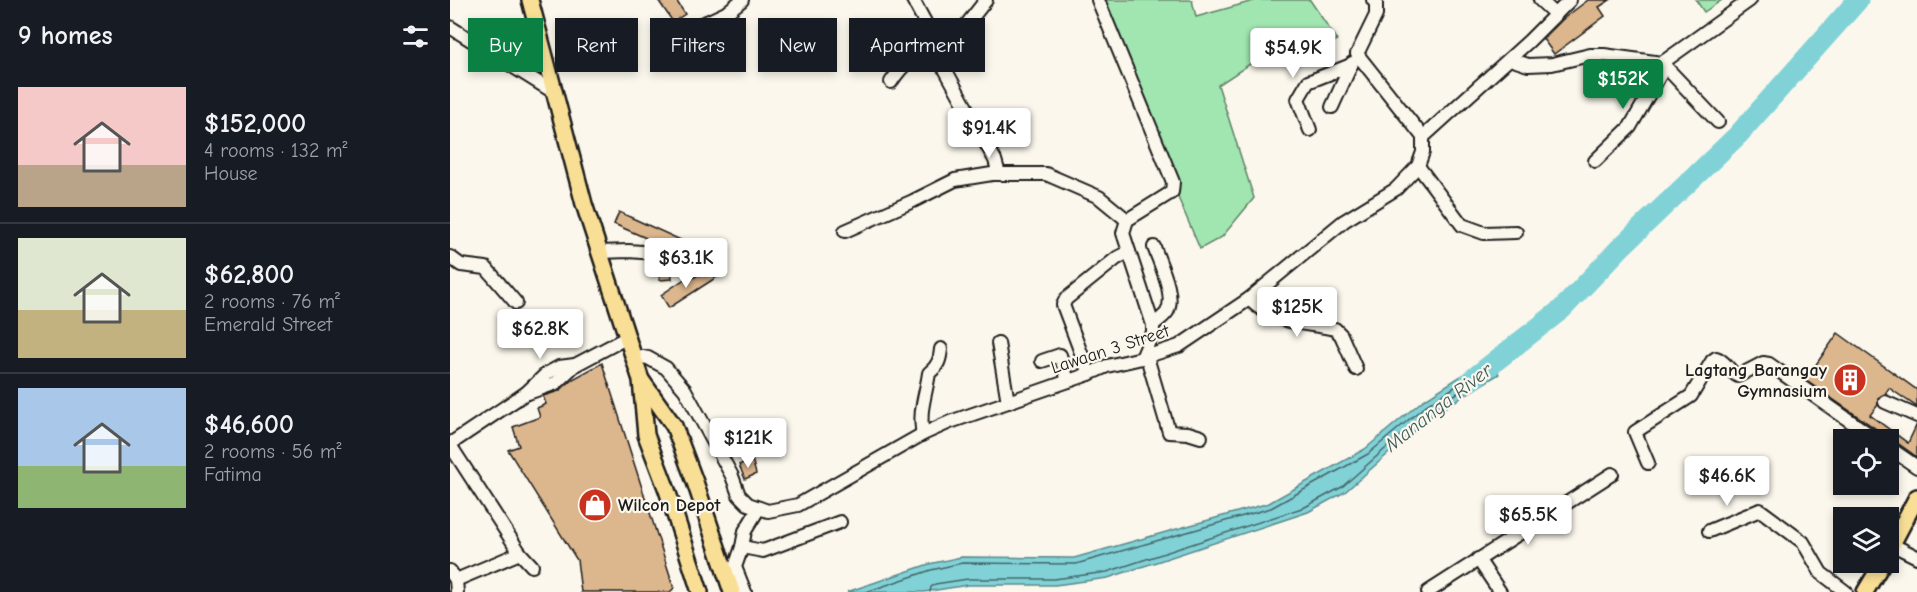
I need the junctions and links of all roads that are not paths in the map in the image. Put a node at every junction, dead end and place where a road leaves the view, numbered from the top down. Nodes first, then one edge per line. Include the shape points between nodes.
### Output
1 (530, 0) edge
2 (742, 0) edge
3 (913, 0) edge
4 (986, 0) edge
5 (1098, 0) edge
6 (1373, 0) edge
7 (1540, 0) edge
8 (1570, 0) edge
9 (1750, 0) edge
10 (1555, 14) junction
11 (715, 18) edge
12 (923, 18) edge
13 (972, 18) edge
14 (450, 27) edge
15 (1354, 59) junction
16 (1510, 59) junction
17 (1662, 63) junction
18 (898, 72) edge
19 (947, 72) edge
20 (891, 81) dead end
21 (555, 93) junction
22 (1332, 107) dead end
23 (1718, 122) dead end
24 (1310, 130) dead end
25 (1423, 137) junction
26 (1595, 160) dead end
27 (1418, 166) junction
28 (999, 174) junction
29 (1127, 220) junction
30 (845, 231) dead end
31 (1516, 232) dead end
32 (1154, 247) dead end
33 (600, 252) junction
34 (1129, 252) junction
35 (450, 257) edge
36 (704, 268) dead end
37 (1249, 299) junction
38 (516, 303) dead end
39 (1153, 325) junction
40 (626, 338) junction
41 (998, 343) dead end
42 (941, 349) dead end
43 (632, 355) junction
44 (1145, 357) junction
45 (1042, 361) dead end
46 (1356, 369) dead end
47 (1089, 374) junction
48 (641, 380) junction
49 (1068, 381) junction
50 (1008, 402) junction
51 (1885, 402) dead end
52 (1917, 417) edge
53 (1861, 429) edge
54 (923, 434) junction
55 (1201, 437) dead end
56 (450, 445) edge
57 (1899, 455) edge
58 (1648, 463) dead end
59 (1917, 467) edge
60 (1612, 474) dead end
61 (1915, 506) edge
62 (759, 508) junction
63 (840, 522) dead end
64 (1709, 531) dead end
65 (1899, 535) edge
66 (742, 546) junction
67 (1899, 551) edge
68 (520, 553) junction
69 (1917, 557) edge
70 (1478, 559) junction
71 (531, 566) dead end
72 (1876, 573) edge
73 (454, 581) edge
74 (700, 592) edge
75 (732, 592) edge
76 (745, 592) edge
77 (1428, 592) edge
78 (1500, 592) edge
79 (1846, 592) edge
80 (1865, 592) edge

1 - 21 main road
2 - 11 street
3 - 12 street
4 - 13 street
5 - 29 street via 1173,182 1172,192
6 - 15 street via 1376,15
7 - 10 street
8 - 10 street
9 - 17 street
10 - 16 street
14 - 21 street
15 - 22 street
15 - 24 street via 1308,82 1298,99
15 - 25 street
16 - 17 street via 1528,65 1552,64 1604,55
16 - 25 street
17 - 23 street
17 - 26 street via 1660,75 1630,127
18 - 20 street
19 - 28 street
21 - 33 main road
25 - 27 street
27 - 31 street via 1462,225 1484,233
27 - 37 street, Lawaan 3 Street via 1396,189 1344,221
28 - 29 street via 1046,174 1099,197
28 - 30 street via 955,180
29 - 34 street via 1123,233
32 - 39 street via 1171,301 1167,313
33 - 36 street via 656,254
33 - 40 main road
34 - 39 street
34 - 47 street via 1063,305
35 - 38 street via 461,265 486,268
37 - 44 street, Lawaan 3 Street via 1179,346
37 - 46 street via 1272,317 1335,329
39 - 44 street
40 - 43 main road
40 - 56 street via 575,365 556,383 526,393
41 - 50 street
42 - 54 street via 937,367 929,373 921,408
43 - 48 main road
43 - 62 street via 666,368 685,390 739,495
44 - 47 street, Lawaan 3 Street
44 - 55 street via 1169,432
45 - 49 street via 1060,355
47 - 49 street, Lawaan 3 Street
48 - 74 main road via 646,435
48 - 75 main road via 674,426
49 - 50 street, Lawaan 3 Street
50 - 54 street, Lawaan 3 Street
51 - 52 street
53 - 58 street via 1769,364 1763,363 1738,376 1716,358 1691,396 1635,432
54 - 62 street, Lawaan 3 Street via 798,505 768,511
56 - 68 street
57 - 59 street
60 - 70 street
61 - 65 main road
62 - 66 street via 745,531
63 - 66 street via 764,551
64 - 79 street via 1762,512 1803,542 1821,573
66 - 76 street via 735,567
67 - 69 street
68 - 71 street
68 - 73 street
70 - 77 street
70 - 78 street
72 - 80 main road

